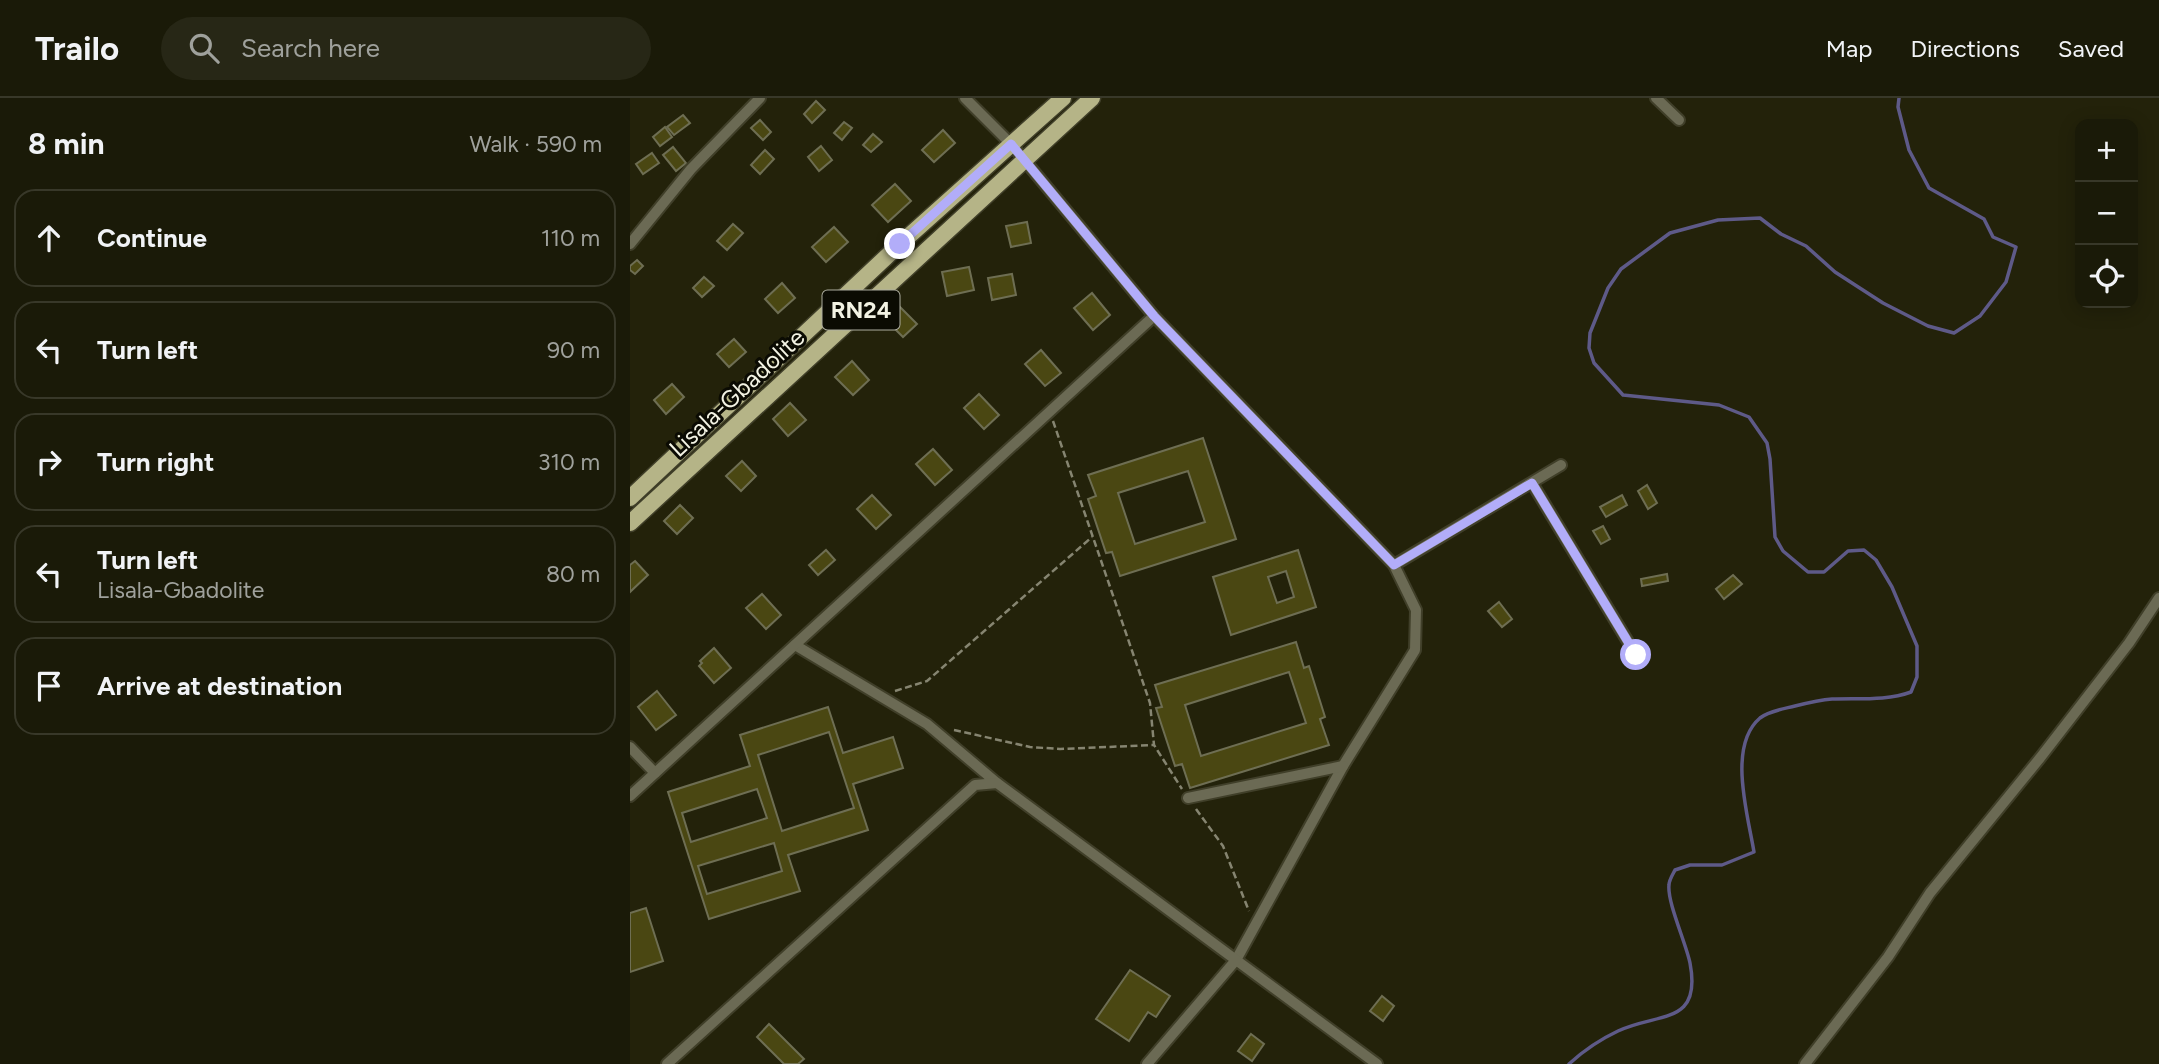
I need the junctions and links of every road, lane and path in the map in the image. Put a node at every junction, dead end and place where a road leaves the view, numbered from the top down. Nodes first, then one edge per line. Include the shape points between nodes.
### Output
1 (760, 98) edge
2 (965, 98) edge
3 (1063, 98) edge
4 (1092, 98) edge
5 (1656, 98) edge
6 (1679, 120) dead end
7 (1011, 144) junction
8 (1024, 161) junction
9 (630, 244) edge
10 (1154, 316) junction
11 (1050, 412) junction
12 (1561, 465) dead end
13 (1532, 483) junction
14 (630, 498) edge
15 (630, 523) edge
16 (1093, 536) junction
17 (1394, 565) junction
18 (2159, 598) edge
19 (796, 645) junction
20 (1636, 655) dead end
21 (879, 696) junction
22 (952, 730) dead end
23 (1154, 746) junction
24 (630, 747) edge
25 (1343, 766) junction
26 (655, 773) junction
27 (998, 783) junction
28 (630, 796) edge
29 (1188, 798) junction
30 (1254, 924) junction
31 (1236, 960) junction
32 (667, 1064) edge
33 (1147, 1064) edge
34 (1377, 1064) edge
35 (1805, 1064) edge

1 - 9 street via 691,169
2 - 7 street
3 - 7 main road, Lisala-Gbadolite / RN24
4 - 8 main road, Lisala-Gbadolite / RN24
5 - 6 street
7 - 8 street
7 - 14 main road, Lisala-Gbadolite / RN24
8 - 10 street
8 - 15 main road, Lisala-Gbadolite / RN24
10 - 11 street
10 - 17 street
11 - 16 path
11 - 19 street
12 - 13 street
13 - 17 street
13 - 20 street
16 - 21 path via 927,681
16 - 23 path via 1150,703
17 - 25 street via 1416,610 1415,650
18 - 35 street via 2121,653 1930,893 1888,957
19 - 21 street
19 - 26 street
21 - 27 street via 927,724
22 - 23 path via 1030,747
23 - 29 path
24 - 26 street
25 - 29 street
25 - 30 street
26 - 28 street
27 - 31 street
27 - 32 street via 975,785
29 - 30 path via 1223,846
30 - 31 street
31 - 33 street
31 - 34 street

